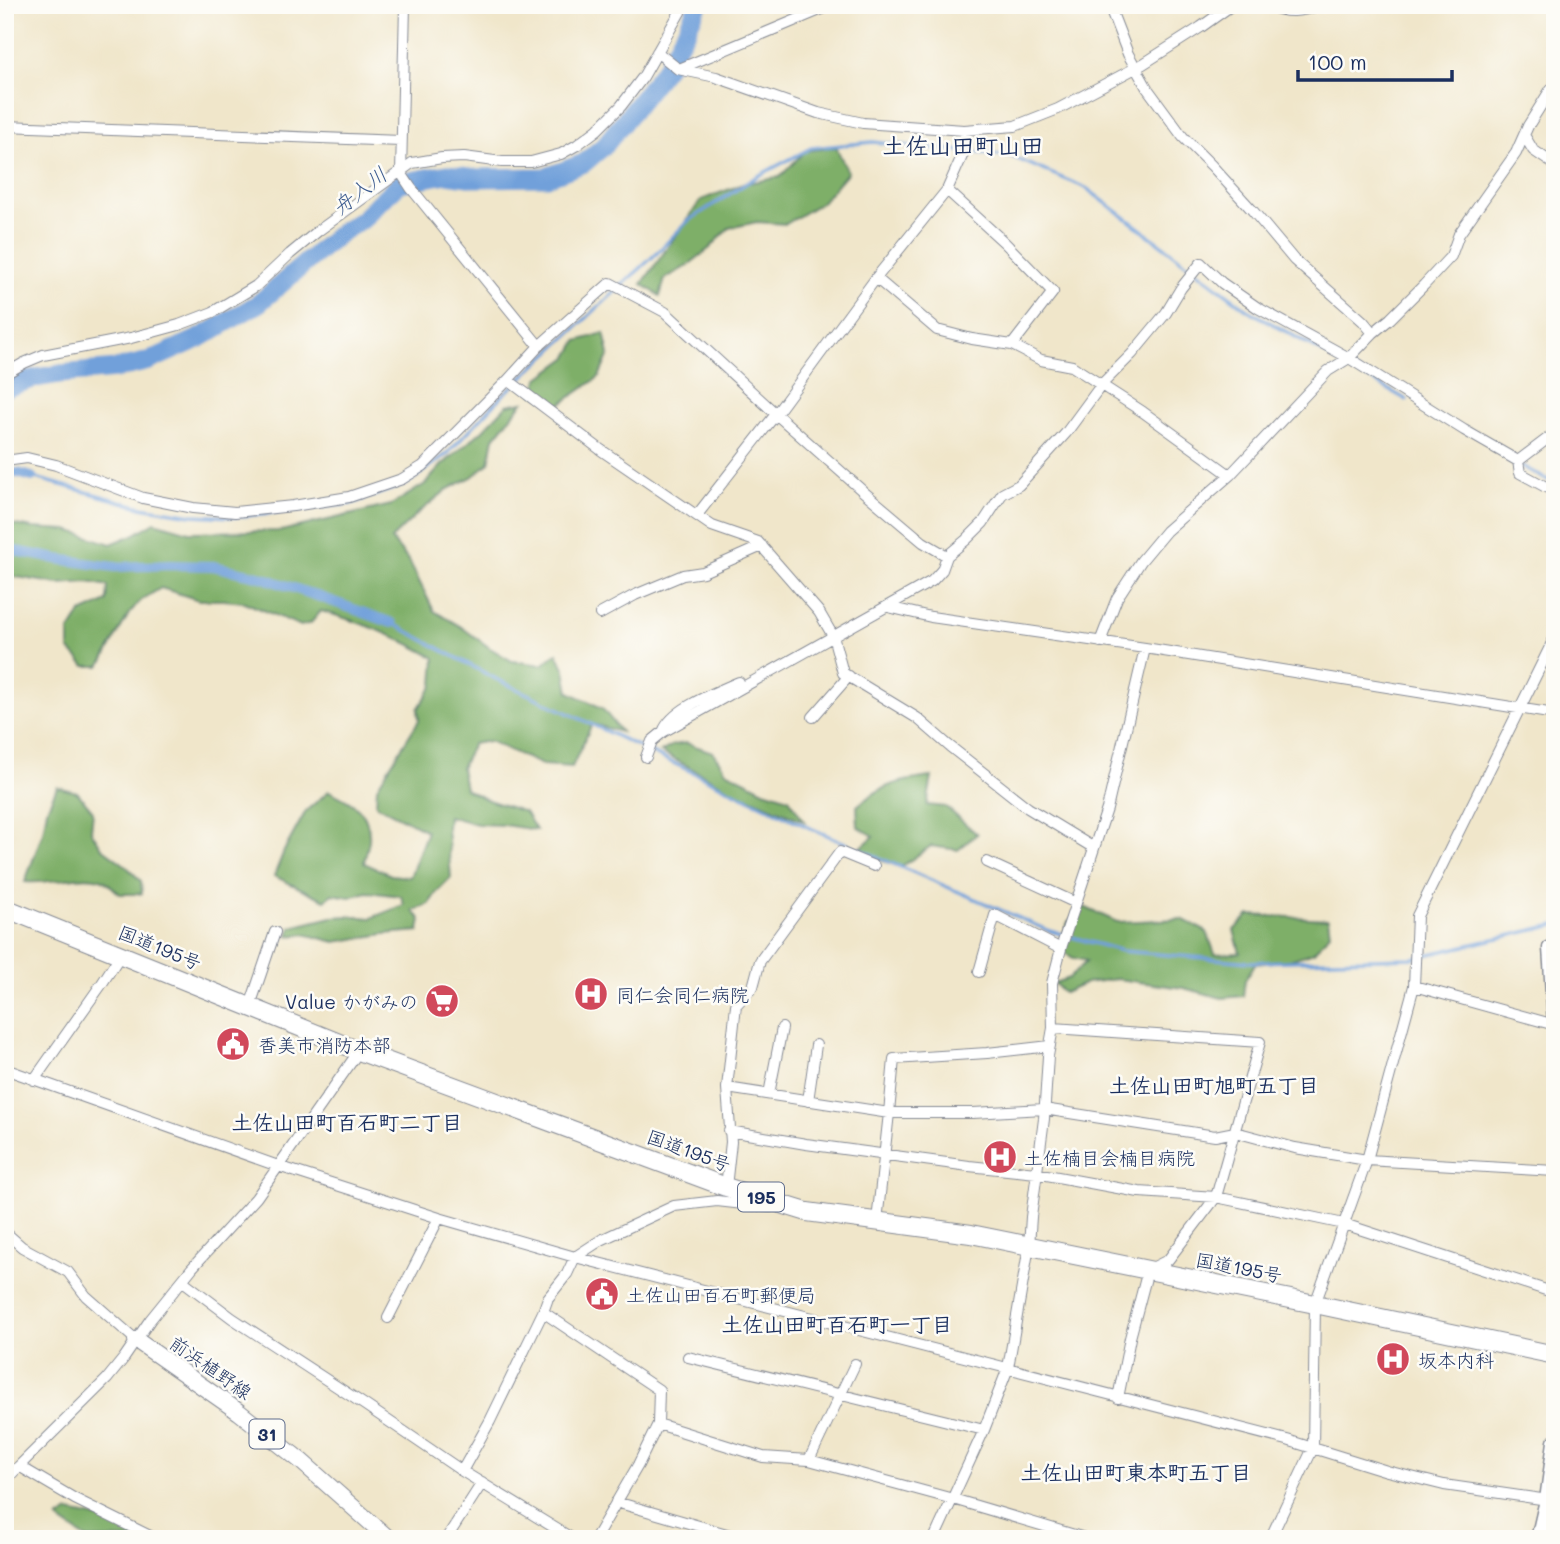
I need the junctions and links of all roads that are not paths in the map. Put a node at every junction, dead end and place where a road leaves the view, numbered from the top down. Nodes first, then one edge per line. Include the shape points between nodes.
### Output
1 (405, 5) edge
2 (684, 5) edge
3 (832, 5) edge
4 (1109, 5) edge
5 (1232, 5) edge
6 (1267, 5) edge
7 (1323, 5) edge
8 (657, 52) junction
9 (1136, 68) junction
10 (678, 69) junction
11 (1555, 86) edge
12 (5, 126) edge
13 (964, 130) junction
14 (1524, 135) junction
15 (401, 141) junction
16 (1555, 165) edge
17 (401, 173) junction
18 (947, 190) junction
19 (876, 278) junction
20 (1373, 333) junction
21 (1012, 345) junction
22 (539, 346) junction
23 (1349, 358) junction
24 (5, 374) edge
25 (510, 381) junction
26 (1102, 384) junction
27 (776, 414) junction
28 (1555, 433) edge
29 (5, 461) edge
30 (1518, 461) junction
31 (1230, 475) junction
32 (1555, 492) edge
33 (697, 515) junction
34 (762, 546) junction
35 (947, 556) junction
36 (888, 607) junction
37 (600, 614) dead end
38 (833, 636) junction
39 (1555, 637) edge
40 (1100, 642) junction
41 (1144, 648) junction
42 (849, 676) junction
43 (1519, 708) junction
44 (1555, 714) edge
45 (813, 717) dead end
46 (646, 758) dead end
47 (1094, 848) junction
48 (987, 862) dead end
49 (874, 866) dead end
50 (1076, 903) junction
51 (5, 908) edge
52 (275, 932) dead end
53 (1062, 946) junction
54 (1552, 947) edge
55 (121, 954) junction
56 (979, 972) dead end
57 (1414, 986) junction
58 (250, 1006) junction
59 (1555, 1025) edge
60 (782, 1028) dead end
61 (1054, 1028) junction
62 (816, 1045) dead end
63 (1050, 1046) junction
64 (359, 1051) junction
65 (5, 1069) edge
66 (34, 1080) junction
67 (727, 1088) junction
68 (769, 1094) junction
69 (808, 1101) junction
70 (1044, 1109) junction
71 (889, 1113) junction
72 (729, 1131) junction
73 (1235, 1132) junction
74 (885, 1155) junction
75 (1367, 1160) junction
76 (278, 1166) junction
77 (1555, 1171) edge
78 (1036, 1173) junction
79 (726, 1187) junction
80 (1216, 1198) junction
81 (807, 1212) junction
82 (439, 1218) junction
83 (877, 1222) junction
84 (1344, 1224) junction
85 (5, 1232) edge
86 (1029, 1246) junction
87 (575, 1257) junction
88 (1148, 1270) junction
89 (183, 1281) junction
90 (1555, 1293) edge
91 (1315, 1304) junction
92 (543, 1312) junction
93 (388, 1318) dead end
94 (136, 1340) junction
95 (1555, 1355) edge
96 (688, 1357) dead end
97 (855, 1364) dead end
98 (1008, 1368) junction
99 (841, 1394) junction
100 (1118, 1398) junction
101 (658, 1424) junction
102 (984, 1430) junction
103 (1555, 1442) edge
104 (1313, 1448) junction
105 (809, 1460) junction
106 (19, 1466) junction
107 (462, 1471) junction
108 (6, 1477) edge
109 (482, 1483) junction
110 (953, 1499) junction
111 (1551, 1501) edge
112 (616, 1502) junction
113 (156, 1539) edge
114 (389, 1539) edge
115 (446, 1539) edge
116 (573, 1539) edge
117 (595, 1539) edge
118 (744, 1539) edge
119 (934, 1539) edge
120 (1088, 1539) edge
121 (1270, 1539) edge
122 (1538, 1539) edge

1 - 15 street
2 - 8 street
3 - 10 street
4 - 9 street
5 - 9 street
6 - 7 street via 1282,12
8 - 10 street
8 - 17 street via 621,106 597,130 561,154 531,162 442,158 412,163
9 - 13 street via 1015,126
9 - 20 street via 1183,137 1294,260
10 - 13 street via 863,123
11 - 14 street
12 - 15 street
13 - 18 street via 967,145
14 - 16 street via 1533,150
14 - 20 street via 1459,234 1451,256
15 - 17 street
17 - 22 street
17 - 24 street via 318,231 256,286 213,312 131,338 43,355
18 - 19 street
18 - 21 street via 1053,292
19 - 21 street via 937,330
19 - 27 street
20 - 23 street
21 - 26 street via 1041,360 1072,366
22 - 25 street
22 - 27 street via 610,283 666,312
23 - 26 street via 1258,308 1201,263 1166,313
23 - 30 street
23 - 31 street via 1328,371
25 - 29 street via 423,466 402,479 349,497 304,505 235,512 193,508 143,498 56,465 27,458
25 - 33 street
26 - 31 street
26 - 35 street via 1066,433 1019,485 1002,494 983,523
27 - 33 street
27 - 35 street via 923,542
28 - 30 street
30 - 32 street via 1520,473
31 - 40 street via 1166,531 1141,561 1117,598
33 - 34 street
34 - 37 street via 635,595
34 - 38 street via 819,611
35 - 36 street via 932,580
36 - 38 street
36 - 40 street
38 - 42 street via 843,673
38 - 46 street via 663,732 652,741
39 - 43 street
40 - 41 street
41 - 43 street
41 - 47 street
42 - 45 street
42 - 47 street via 917,718 1028,808
43 - 44 street
43 - 57 street via 1417,916
47 - 50 street
48 - 50 street
49 - 67 street via 840,852 760,961 752,987 736,1006
50 - 53 street
51 - 55 highway, 国道195号 / 195
52 - 58 street
53 - 56 street via 995,915
53 - 61 street via 1052,983
54 - 59 street
55 - 58 highway, 国道195号 / 195
55 - 66 street
57 - 59 street
57 - 75 street
58 - 64 highway, 国道195号 / 195
60 - 68 street
61 - 63 street
61 - 73 street via 1260,1042
62 - 69 street
63 - 70 street
63 - 71 street via 894,1059
64 - 76 street
64 - 79 highway, 国道195号 / 195
65 - 66 street
66 - 76 street
67 - 68 street
67 - 72 street
68 - 69 street
69 - 71 street
70 - 71 street
70 - 73 street via 1215,1136
70 - 78 street
71 - 74 street
72 - 74 street
72 - 79 street via 732,1142
73 - 75 street
73 - 80 street
74 - 78 street
74 - 83 street
75 - 77 street
75 - 84 street
76 - 82 street
76 - 89 street
78 - 80 street via 1139,1192
78 - 86 street
79 - 81 highway, 国道195号 / 195
80 - 84 street
80 - 88 street via 1168,1260
81 - 83 highway, 国道195号 / 195
81 - 87 street via 718,1201 674,1206
82 - 87 street
82 - 93 street
83 - 86 highway, 国道195号 / 195
84 - 90 street
84 - 91 street
85 - 94 street via 68,1272 86,1296
86 - 88 highway, 国道195号 / 195
86 - 98 street
87 - 92 street
87 - 98 street
88 - 91 highway, 国道195号 / 195
88 - 100 street
89 - 94 street
89 - 107 street
91 - 95 highway, 国道195号 / 195
91 - 104 street
92 - 101 street via 659,1390
92 - 107 street
94 - 106 street via 107,1378
94 - 114 main road, 前浜植野線 / 31 via 250,1420
96 - 99 street
97 - 99 street
98 - 100 street
98 - 102 street
99 - 102 street
99 - 105 street
100 - 104 street
101 - 105 street via 763,1457
101 - 112 street
102 - 110 street
103 - 111 street
104 - 111 street via 1444,1485
104 - 121 street
105 - 110 street
106 - 108 street
106 - 113 street
107 - 109 street
109 - 115 street
109 - 116 street
110 - 119 street
110 - 120 street
111 - 122 street
112 - 117 street
112 - 118 street

